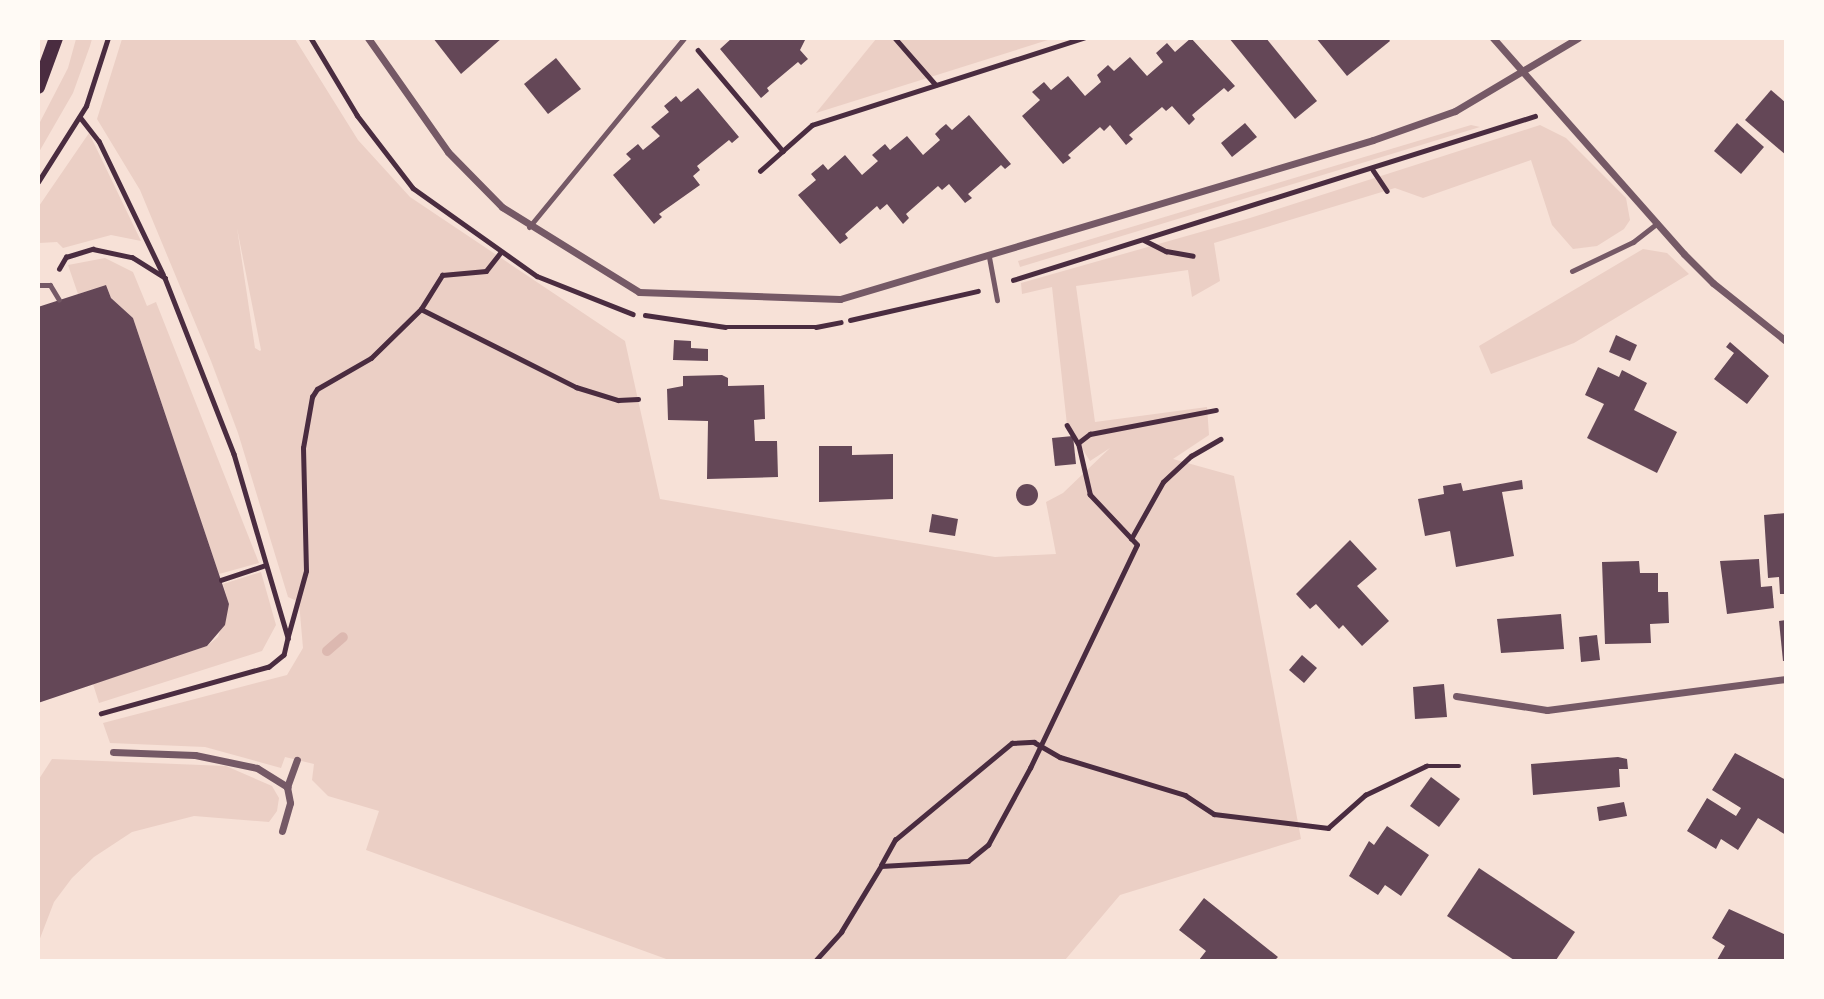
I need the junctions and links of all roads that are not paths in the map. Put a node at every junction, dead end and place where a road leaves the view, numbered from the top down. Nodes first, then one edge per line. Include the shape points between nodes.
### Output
1 (56, 38) edge
2 (368, 38) edge
3 (686, 38) edge
4 (1493, 38) edge
5 (1578, 38) edge
6 (1524, 75) junction
7 (38, 87) edge
8 (1657, 223) junction
9 (529, 227) junction
10 (989, 257) junction
11 (1572, 271) dead end
12 (38, 285) edge
13 (59, 300) dead end
14 (997, 300) dead end
15 (1786, 341) edge
16 (1786, 679) edge
17 (1456, 696) dead end
18 (113, 752) dead end
19 (297, 760) dead end
20 (287, 787) junction
21 (282, 831) dead end

1 - 7 main road
2 - 9 street via 448,152 502,208
3 - 9 lane
4 - 6 street
5 - 6 street
6 - 8 street
6 - 10 street via 1455,111 1374,141
8 - 11 lane via 1633,242
8 - 15 street via 1713,283
9 - 10 street via 639,292 839,299
10 - 14 lane
12 - 13 lane via 50,285
16 - 17 street via 1547,710
18 - 20 street via 231,762 257,768
19 - 20 street
20 - 21 street via 290,803

